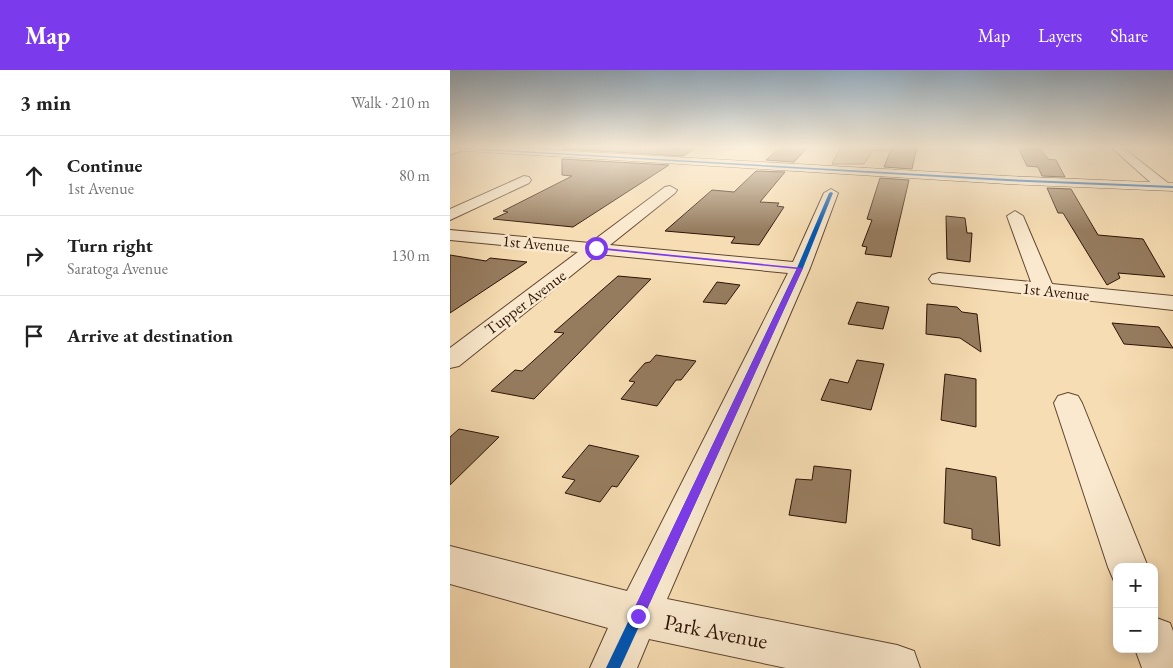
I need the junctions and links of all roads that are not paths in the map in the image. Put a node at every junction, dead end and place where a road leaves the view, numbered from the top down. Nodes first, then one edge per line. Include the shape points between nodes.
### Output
1 (922, 175) edge
2 (1152, 175) edge
3 (524, 180) dead end
4 (1170, 189) edge
5 (670, 190) dead end
6 (831, 193) dead end
7 (450, 215) edge
8 (1015, 216) dead end
9 (450, 236) edge
10 (596, 248) junction
11 (800, 268) junction
12 (939, 279) dead end
13 (1044, 290) junction
14 (1173, 303) edge
15 (450, 360) edge
16 (1068, 403) dead end
17 (1127, 563) edge
18 (450, 565) edge
19 (638, 616) junction
20 (1158, 650) edge
21 (613, 668) edge
22 (898, 668) edge
23 (1165, 668) edge

1 - 4 main road
2 - 4 street
3 - 7 street
5 - 10 street, Tupper Avenue
6 - 11 street
8 - 13 street
9 - 10 street, 1st Avenue
10 - 11 street, 1st Avenue
10 - 15 street, Tupper Avenue
11 - 19 street
12 - 13 street, 1st Avenue
13 - 14 street, 1st Avenue
16 - 17 street
18 - 19 street, Park Avenue
19 - 21 street
19 - 22 street, Park Avenue
20 - 23 street

